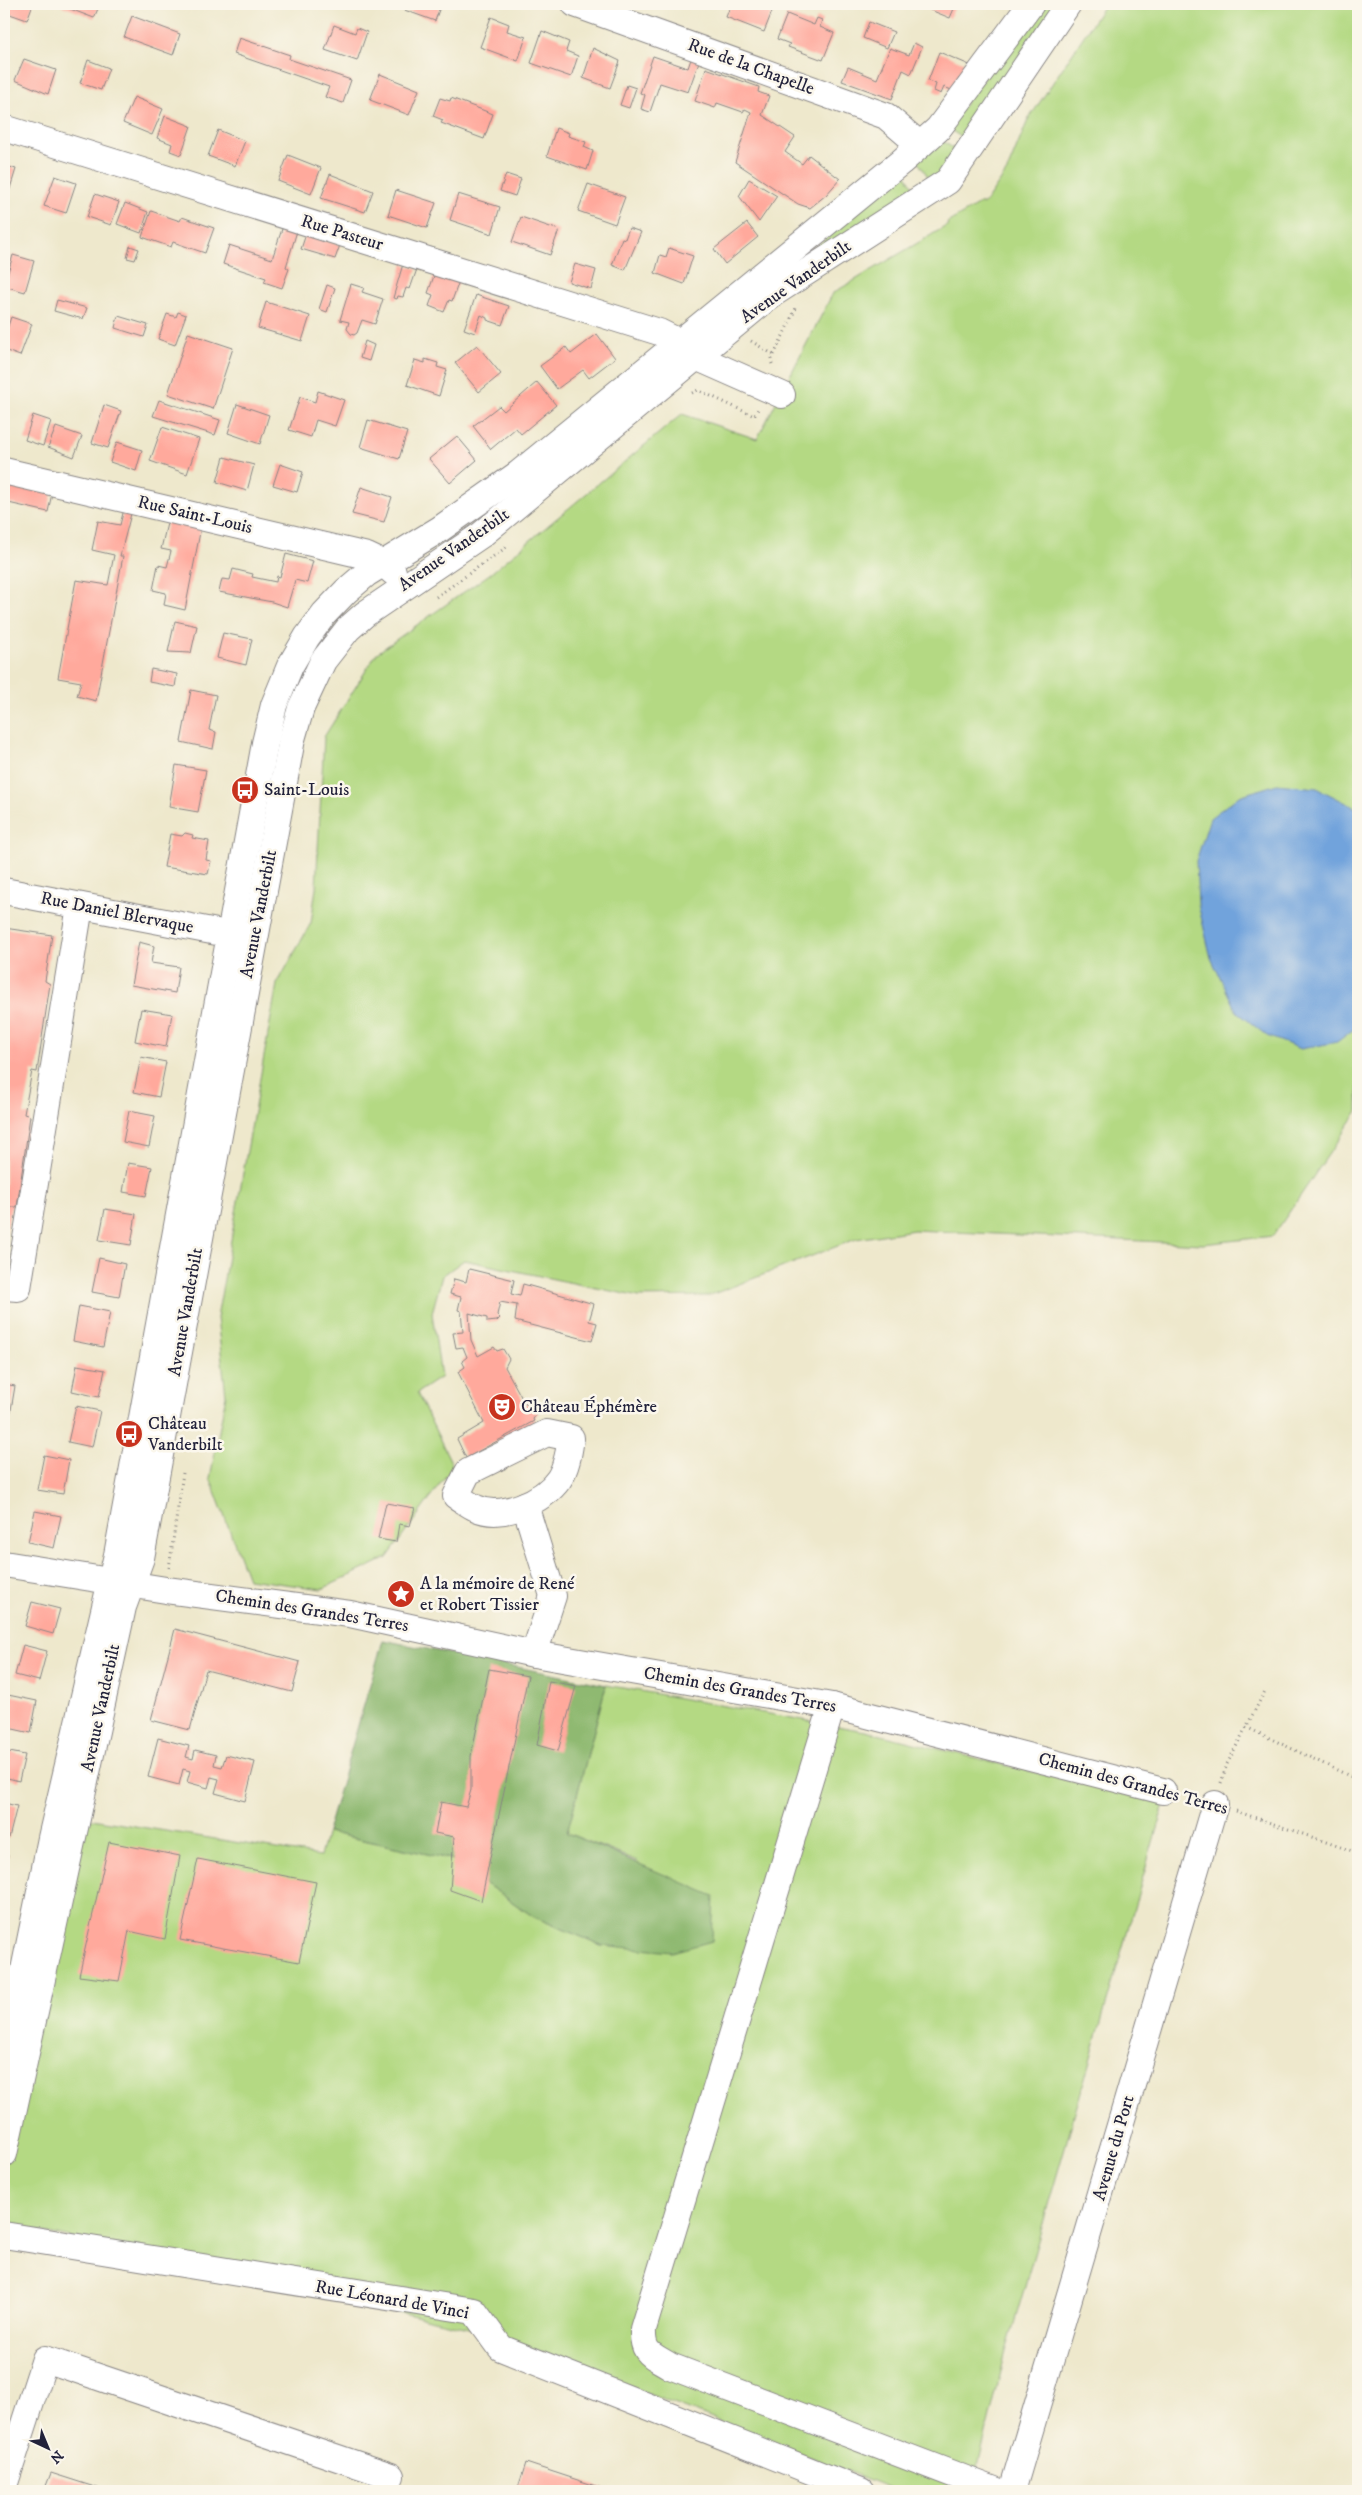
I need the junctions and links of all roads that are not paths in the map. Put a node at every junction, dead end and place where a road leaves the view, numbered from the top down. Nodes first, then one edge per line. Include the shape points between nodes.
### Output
1 (575, 4) edge
2 (1031, 4) edge
3 (1068, 4) edge
4 (4, 128) edge
5 (920, 145) junction
6 (688, 349) junction
7 (782, 396) dead end
8 (4, 471) edge
9 (384, 564) junction
10 (407, 584) junction
11 (4, 891) edge
12 (80, 906) junction
13 (242, 937) junction
14 (4, 1287) edge
15 (526, 1505) dead end
16 (4, 1564) edge
17 (120, 1582) junction
18 (534, 1654) junction
19 (832, 1706) junction
20 (1164, 1791) dead end
21 (1215, 1804) road end
22 (4, 2068) edge
23 (4, 2154) edge
24 (4, 2235) edge
25 (391, 2476) dead end
26 (4, 2486) edge
27 (861, 2491) edge
28 (997, 2491) edge
29 (1012, 2491) edge

1 - 5 street, Rue de la Chapelle via 886,116
2 - 5 street, Avenue Vanderbilt via 938,129
3 - 6 street, Avenue Vanderbilt via 948,181
4 - 6 street, Rue Pasteur via 659,332
5 - 6 street, Avenue Vanderbilt
6 - 7 street, Rue Pasteur
6 - 9 street, Avenue Vanderbilt via 518,474
6 - 10 street, Avenue Vanderbilt via 481,536
8 - 9 street, Rue Saint-Louis via 368,556
9 - 10 street, Rue Saint-Louis
9 - 13 street, Avenue Vanderbilt via 346,591 324,614 307,637 280,686 265,743
10 - 13 street, Avenue Vanderbilt via 348,629 323,661 312,682 292,739
11 - 12 street, Rue Daniel Blervaque
12 - 13 street, Rue Daniel Blervaque
12 - 14 street via 18,1288
13 - 17 street, Avenue Vanderbilt via 117,1555
15 - 18 street via 553,1596
16 - 17 street, Chemin des Grandes Terres
17 - 18 street, Chemin des Grandes Terres via 350,1614
17 - 22 street, Avenue Vanderbilt via 51,1838
17 - 23 street, Avenue Vanderbilt via 104,1694
18 - 19 street, Chemin des Grandes Terres
19 - 20 street, Chemin des Grandes Terres
19 - 28 street via 643,2329 643,2344 647,2352 670,2366
21 - 29 street, Avenue du Port
24 - 27 street, Rue Léonard de Vinci via 474,2311 501,2348
25 - 26 street via 45,2359

